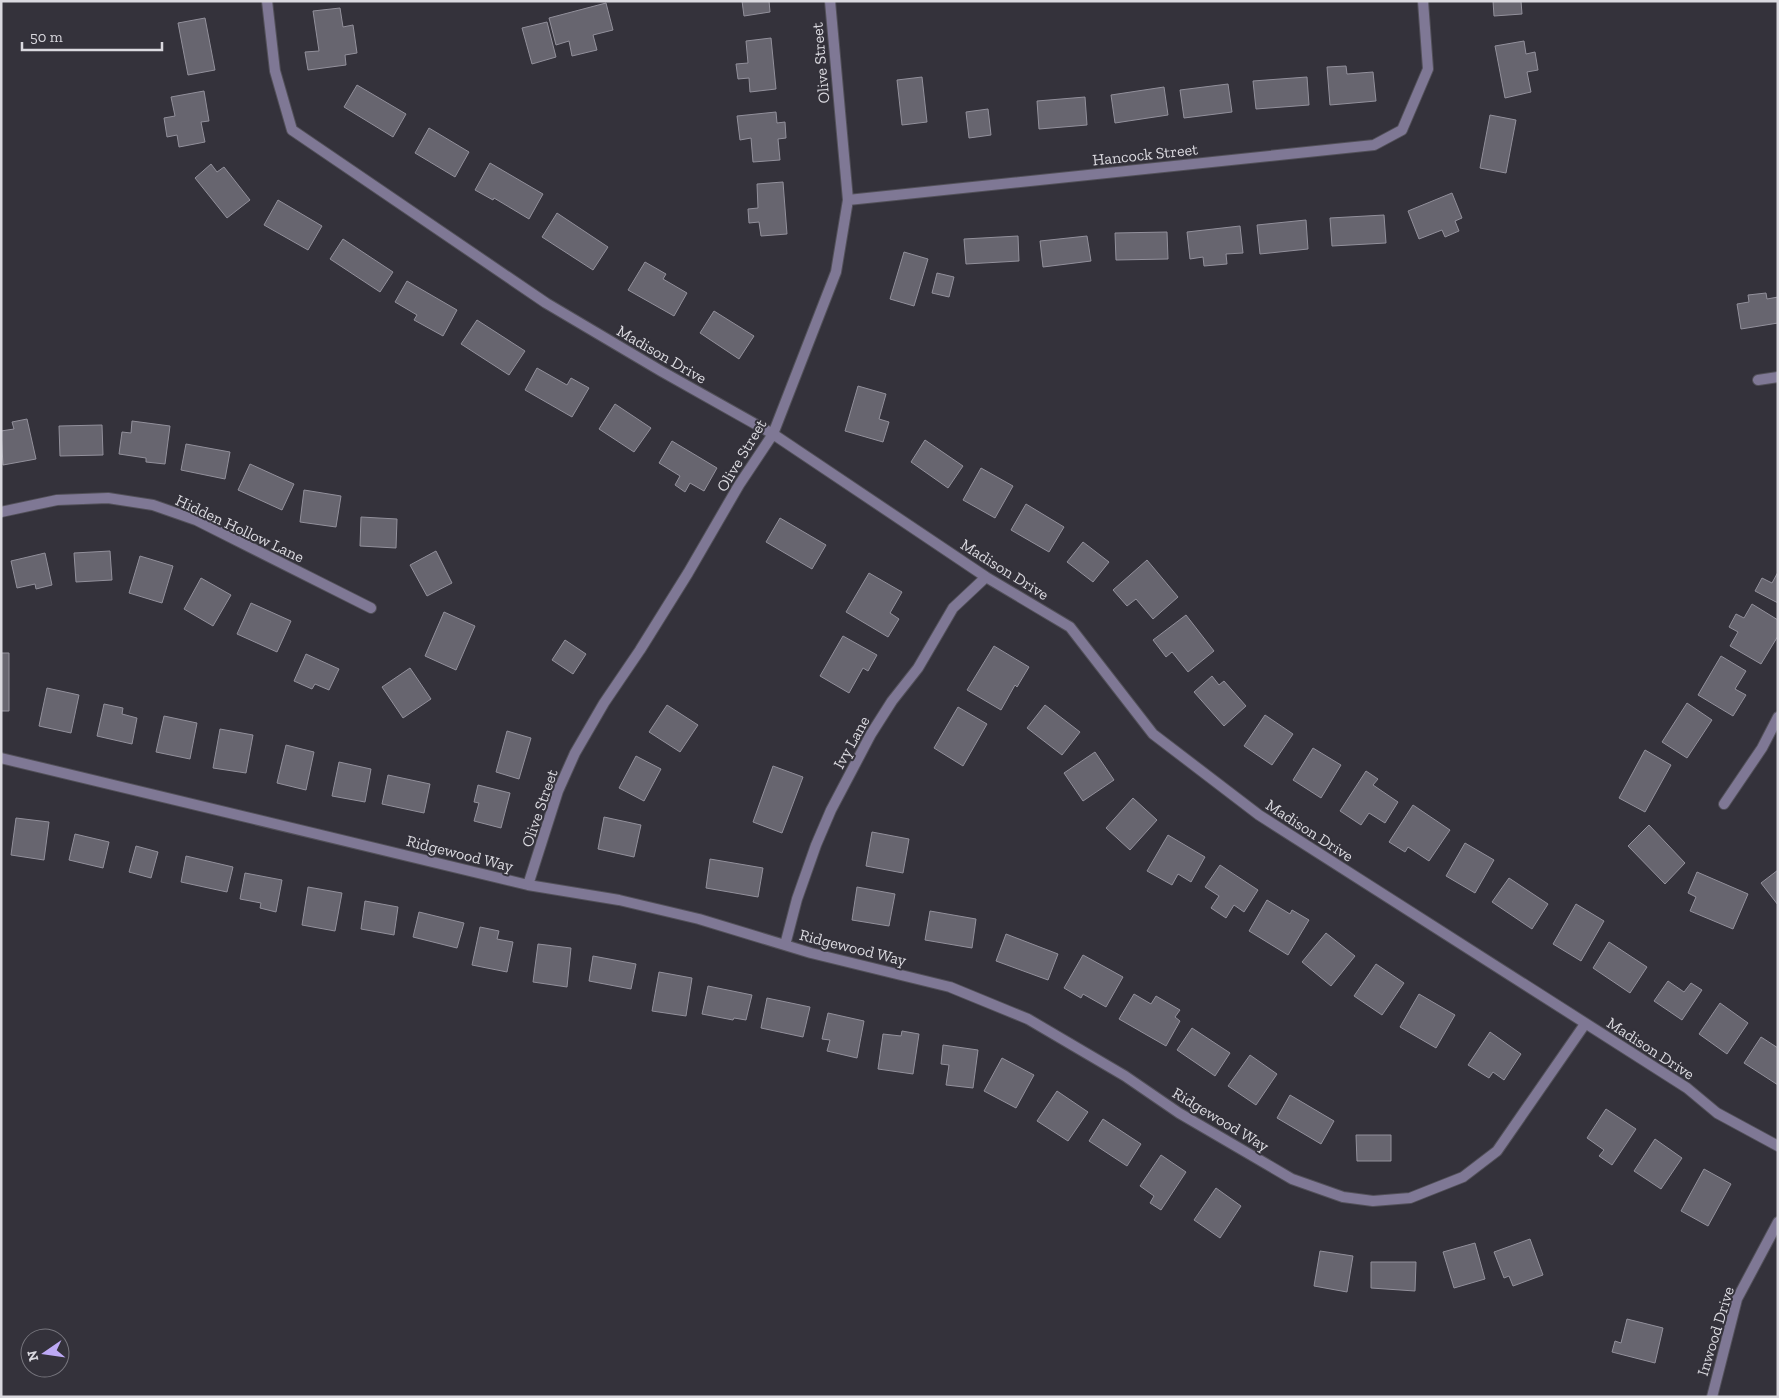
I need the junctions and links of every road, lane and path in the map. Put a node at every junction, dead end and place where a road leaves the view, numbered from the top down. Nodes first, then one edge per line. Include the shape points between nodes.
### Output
1 (267, 1) edge
2 (830, 1) edge
3 (1423, 1) edge
4 (848, 200) junction
5 (1778, 377) edge
6 (1758, 380) dead end
7 (773, 434) junction
8 (1, 512) edge
9 (986, 577) junction
10 (371, 608) dead end
11 (1778, 716) edge
12 (1, 758) edge
13 (1724, 804) dead end
14 (528, 885) junction
15 (785, 945) junction
16 (1585, 1024) junction
17 (1778, 1146) edge
18 (1778, 1222) edge
19 (1712, 1397) edge

1 - 7 street, Madison Drive via 275,71 292,130 546,303
2 - 4 street, Olive Street
3 - 4 street, Hancock Street via 1428,69 1402,130 1374,145
4 - 7 street, Olive Street via 836,272
5 - 6 street
7 - 9 street, Madison Drive
7 - 14 street, Olive Street via 575,753 558,791
8 - 10 street, Hidden Hollow Lane via 57,500 108,498 153,505 196,520
9 - 15 street, Ivy Lane via 953,608 918,668 871,734 816,845
9 - 16 street, Madison Drive via 1070,627 1153,734 1259,815
11 - 13 street via 1762,748
12 - 14 street, Ridgewood Way
14 - 15 street, Ridgewood Way via 619,900 699,919
15 - 16 street, Ridgewood Way via 950,987 1028,1019 1292,1179 1344,1196 1373,1201 1410,1198 1463,1177 1497,1151
16 - 17 street, Madison Drive via 1687,1088 1717,1113
18 - 19 street, Inwood Drive via 1737,1299

